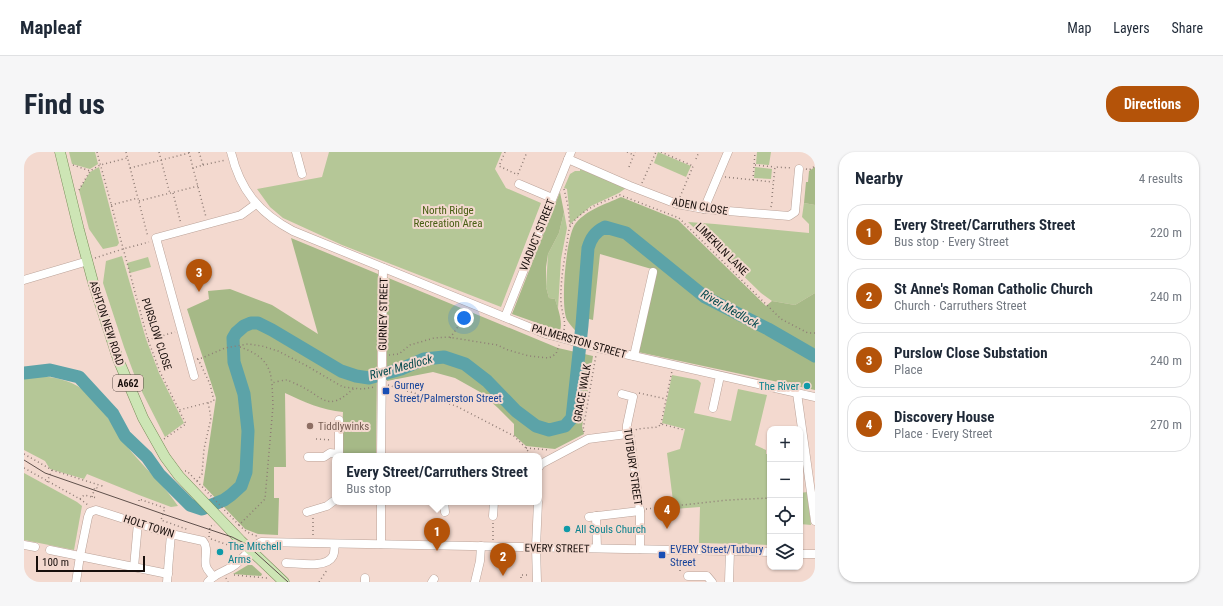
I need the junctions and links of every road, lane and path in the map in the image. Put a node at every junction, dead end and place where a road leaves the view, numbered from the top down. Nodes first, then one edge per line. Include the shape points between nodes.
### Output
1 (97, 152) edge
2 (126, 152) edge
3 (159, 152) edge
4 (189, 152) edge
5 (199, 152) edge
6 (296, 152) edge
7 (505, 152) edge
8 (527, 152) edge
9 (627, 152) edge
10 (635, 152) edge
11 (656, 152) edge
12 (661, 152) edge
13 (699, 152) edge
14 (728, 152) edge
15 (755, 152) edge
16 (232, 155) edge
17 (634, 155) junction
18 (569, 156) edge
19 (61, 157) edge
20 (127, 158) junction
21 (696, 159) dead end
22 (161, 160) junction
23 (100, 165) junction
24 (754, 165) junction
25 (203, 166) junction
26 (815, 166) edge
27 (775, 167) junction
28 (130, 168) junction
29 (193, 168) junction
30 (629, 168) dead end
31 (799, 169) junction
32 (90, 171) junction
33 (302, 174) dead end
34 (518, 175) junction
35 (718, 176) junction
36 (753, 180) junction
37 (773, 182) junction
38 (519, 184) joint
39 (557, 185) junction
40 (198, 186) junction
41 (640, 190) junction
42 (171, 193) junction
43 (772, 197) dead end
44 (138, 198) junction
45 (552, 198) junction
46 (72, 200) junction
47 (139, 202) junction
48 (256, 204) junction
49 (677, 204) junction
50 (111, 205) junction
51 (704, 209) junction
52 (208, 224) junction
53 (570, 227) junction
54 (183, 231) junction
55 (153, 240) junction
56 (123, 249) junction
57 (88, 261) junction
58 (383, 268) junction
59 (653, 272) dead end
60 (24, 280) edge
61 (470, 310) dead end
62 (505, 317) junction
63 (181, 331) junction
64 (815, 334) edge
65 (450, 338) junction
66 (562, 339) junction
67 (148, 340) junction
68 (239, 347) junction
69 (598, 348) junction
70 (634, 356) junction
71 (382, 357) junction
72 (202, 358) dead end
73 (198, 359) dead end
74 (673, 365) junction
75 (194, 376) dead end
76 (720, 376) junction
77 (272, 383) junction
78 (382, 386) junction
79 (354, 388) junction
80 (622, 394) dead end
81 (797, 394) junction
82 (633, 397) junction
83 (815, 397) edge
84 (666, 399) junction
85 (208, 402) junction
86 (713, 408) dead end
87 (179, 410) junction
88 (339, 420) dead end
89 (661, 424) junction
90 (684, 430) dead end
91 (629, 435) junction
92 (316, 439) dead end
93 (588, 439) junction
94 (164, 440) dead end
95 (339, 440) junction
96 (526, 448) junction
97 (564, 452) junction
98 (332, 453) edge
99 (339, 453) edge
100 (382, 453) edge
101 (530, 453) edge
102 (24, 454) edge
103 (308, 457) dead end
104 (542, 464) edge
105 (24, 468) edge
106 (52, 470) junction
107 (197, 481) dead end
108 (47, 482) junction
109 (212, 496) dead end
110 (92, 497) junction
111 (97, 498) dead end
112 (767, 498) edge
113 (138, 500) dead end
114 (332, 502) edge
115 (381, 505) edge
116 (444, 505) edge
117 (494, 505) edge
118 (538, 505) edge
119 (160, 510) dead end
120 (164, 511) junction
121 (310, 511) joint
122 (640, 511) junction
123 (444, 512) dead end
124 (493, 516) joint
125 (815, 517) edge
126 (157, 519) dead end
127 (160, 520) junction
128 (138, 523) junction
129 (215, 525) dead end
130 (238, 525) junction
131 (190, 530) dead end
132 (172, 534) junction
133 (259, 536) dead end
134 (208, 539) junction
135 (312, 543) junction
136 (335, 544) junction
137 (381, 544) junction
138 (24, 545) edge
139 (481, 546) junction
140 (492, 546) junction
141 (35, 547) dead end
142 (536, 547) junction
143 (237, 548) dead end
144 (597, 548) junction
145 (640, 549) junction
146 (50, 550) dead end
147 (249, 550) junction
148 (679, 550) junction
149 (730, 551) junction
150 (767, 552) edge
151 (803, 554) edge
152 (815, 554) edge
153 (80, 556) junction
154 (286, 563) dead end
155 (134, 567) junction
156 (230, 575) dead end
157 (684, 576) joint
158 (268, 577) dead end
159 (167, 578) edge
160 (521, 578) dead end
161 (537, 578) edge
162 (210, 579) edge
163 (76, 582) edge
164 (284, 582) edge
165 (475, 582) edge
166 (712, 582) edge
167 (729, 582) edge

1 - 23 path, PURSLOW CLOSE
2 - 20 path
3 - 22 path
4 - 22 path
4 - 29 path
5 - 25 path
6 - 33 street
7 - 34 path via 499,166
8 - 34 path
9 - 17 path
10 - 17 path
11 - 41 path
12 - 49 path via 694,165
13 - 21 path
14 - 35 street
15 - 24 path
16 - 25 path
16 - 48 street, PALMERSTON STREET via 238,174
17 - 30 path
18 - 39 street, VIADUCT STREET
18 - 41 street, ADEN CLOSE
19 - 32 path
19 - 46 main road, ASHTON NEW ROAD / A662
20 - 23 path
20 - 28 path
22 - 28 path
22 - 42 path
23 - 32 path
23 - 50 path, PURSLOW CLOSE
24 - 27 path
24 - 36 path
25 - 29 path
26 - 31 path via 809,170
27 - 31 path
27 - 37 path
28 - 44 path
29 - 40 path
31 - 51 street, ADEN CLOSE via 795,212 789,216
32 - 46 path
34 - 38 path
35 - 36 path
35 - 51 street
36 - 37 path
37 - 43 path
38 - 45 street
39 - 45 street, VIADUCT STREET
39 - 53 path via 565,190
40 - 42 path
40 - 52 path
41 - 49 street, ADEN CLOSE
42 - 47 path
42 - 54 path
44 - 47 path
44 - 50 path
45 - 62 street, VIADUCT STREET
46 - 57 main road, ASHTON NEW ROAD / A662
47 - 55 path
48 - 52 street via 241,215
48 - 58 street, PALMERSTON STREET via 293,231
49 - 51 street, ADEN CLOSE
50 - 56 path, PURSLOW CLOSE
52 - 54 street
53 - 64 path, LIMEKILN LANE via 585,211 620,195 679,218 780,319
53 - 66 path via 562,270 561,304 565,324
54 - 55 street
55 - 56 path
55 - 63 street
56 - 57 path
56 - 67 path, PURSLOW CLOSE
57 - 60 street
57 - 147 main road, ASHTON NEW ROAD / A662 via 118,359 143,418 172,467
58 - 62 street, PALMERSTON STREET
58 - 71 street, GURNEY STREET
59 - 70 street
61 - 65 path
62 - 66 street, PALMERSTON STREET
63 - 67 path
63 - 75 street
65 - 66 path via 497,345 529,356 549,358 556,354
65 - 71 path via 434,338 410,345 399,354
66 - 69 street, PALMERSTON STREET
67 - 87 path, PURSLOW CLOSE
68 - 72 path via 225,348
68 - 77 path via 252,351 262,359 269,370
68 - 79 path via 248,344 278,351 343,387
69 - 70 street, PALMERSTON STREET
69 - 93 path, GRACE WALK via 583,430
70 - 74 street, PALMERSTON STREET
71 - 78 street, GURNEY STREET
73 - 85 path via 210,384 214,401
74 - 76 street, PALMERSTON STREET
74 - 84 path
76 - 81 street, PALMERSTON STREET
76 - 86 street
77 - 79 path via 287,380 304,387 319,399 334,402
77 - 130 path via 272,421 265,499
78 - 79 path
78 - 96 path via 387,385 456,406 514,436
78 - 100 street, GURNEY STREET
80 - 82 street
81 - 83 street, PALMERSTON STREET
81 - 125 street
82 - 84 path via 638,392
82 - 91 street, TUTBURY STREET via 627,425
84 - 89 path
85 - 87 path
85 - 107 path via 211,418 202,474
87 - 94 path, PURSLOW CLOSE via 186,424
88 - 95 street
89 - 90 path
89 - 91 path via 658,427 638,429
91 - 93 street
91 - 122 street, TUTBURY STREET
92 - 95 path
93 - 97 street
95 - 99 street
96 - 97 path
96 - 101 path
97 - 104 street
98 - 103 street via 324,457
102 - 106 path
105 - 108 path
106 - 108 path
106 - 110 path via 102,486 95,487
108 - 110 path via 80,500 84,495
109 - 130 path
110 - 111 path
112 - 122 path via 728,500
113 - 120 path via 164,508
114 - 121 street
115 - 137 street
116 - 123 street
117 - 124 street
118 - 142 street
119 - 120 path
120 - 127 path
121 - 135 path
122 - 144 street via 592,516
122 - 145 street, TUTBURY STREET
124 - 140 path
126 - 127 path
127 - 131 path
128 - 132 street, HOLT TOWN
128 - 153 street, HOLT TOWN via 93,510 88,516
128 - 155 street
129 - 134 path via 210,526
130 - 133 path via 244,531
132 - 134 street, HOLT TOWN via 200,540
132 - 159 street
134 - 143 path
134 - 162 street via 205,564
135 - 136 street, EVERY STREET
135 - 147 street, EVERY STREET via 261,542
136 - 137 street, EVERY STREET
136 - 154 street via 333,556 326,563
137 - 139 street, EVERY STREET
138 - 141 street
139 - 140 street, EVERY STREET
139 - 165 street
140 - 142 street, EVERY STREET
142 - 144 street, EVERY STREET
142 - 161 street
144 - 145 street, EVERY STREET
145 - 148 street, EVERY STREET
146 - 153 street
147 - 162 street via 238,562
147 - 164 main road, A662
148 - 149 street, EVERY STREET
148 - 157 path
149 - 150 street, EVERY STREET
149 - 167 street
151 - 152 street
153 - 155 street
153 - 163 street
155 - 159 street
156 - 158 path
157 - 166 street via 707,576
160 - 161 path via 521,575

